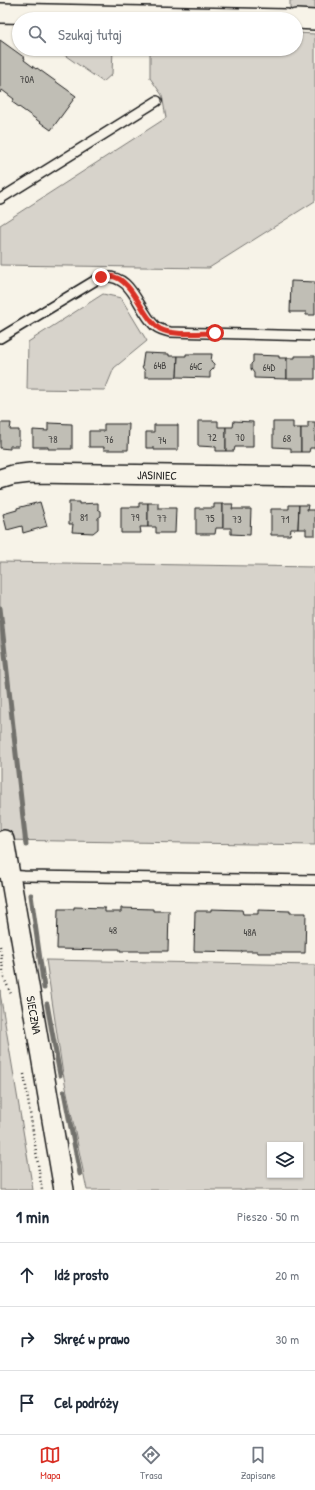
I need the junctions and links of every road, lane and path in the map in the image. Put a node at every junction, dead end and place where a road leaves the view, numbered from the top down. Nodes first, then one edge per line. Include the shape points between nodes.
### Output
1 (0, 13) edge
2 (12, 13) edge
3 (303, 19) edge
4 (315, 20) edge
5 (156, 101) dead end
6 (0, 198) edge
7 (315, 336) edge
8 (0, 338) edge
9 (315, 477) edge
10 (0, 479) edge
11 (4, 840) dead end
12 (5, 875) edge
13 (315, 880) edge
14 (0, 946) edge
15 (12, 996) dead end
16 (24, 1068) dead end
17 (42, 1190) edge
18 (64, 1190) edge

1 - 2 street
3 - 4 street
5 - 6 lane
7 - 8 lane via 170,332 156,326 126,283 110,276 101,277
9 - 10 street, JASINIEC via 30,473
11 - 12 street, SIECZNA
12 - 13 lane
12 - 18 street, SIECZNA
14 - 15 path via 4,978
16 - 17 path

